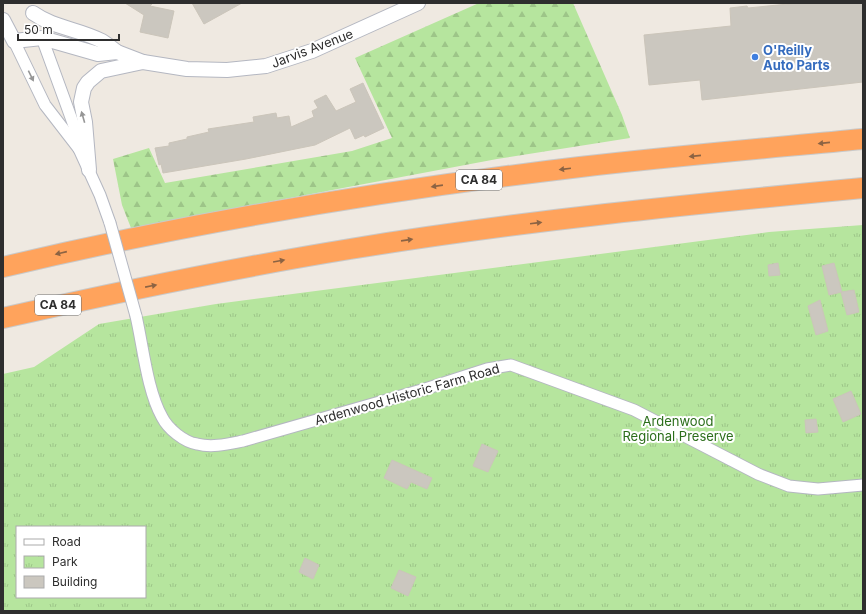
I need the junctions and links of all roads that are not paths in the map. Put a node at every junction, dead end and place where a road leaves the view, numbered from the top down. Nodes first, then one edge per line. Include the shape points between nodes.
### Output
1 (418, 3) edge
2 (31, 8) edge
3 (3, 20) edge
4 (42, 38) junction
5 (14, 41) junction
6 (117, 52) junction
7 (143, 62) junction
8 (863, 139) edge
9 (79, 149) junction
10 (89, 170) junction
11 (863, 188) edge
12 (863, 201) edge
13 (678, 205) junction
14 (3, 267) edge
15 (3, 318) edge
16 (863, 485) edge

1 - 7 street, Jarvis Avenue via 312,51 266,66 227,70 187,69
2 - 4 street
2 - 6 street via 43,20 102,41
3 - 5 street
4 - 5 street, Jarvis Avenue
4 - 6 street, Jarvis Avenue via 98,54
4 - 9 street via 77,134
5 -> 9 street via 45,105
6 - 7 street, Jarvis Avenue
10 -> 7 street via 81,102 84,88 101,70
8 -> 14 highway, CA 84 via 581,167 347,199 99,244
9 - 10 street, Ardenwood Historic Farm Road
10 - 16 street, Ardenwood Historic Farm Road, bridge via 110,223 136,316 154,397 162,418 177,434 197,444 218,446 243,441 487,369 511,365 634,410 758,474 789,486 818,489
11 - 13 highway, CA 84
12 - 13 highway
15 -> 13 highway, CA 84 via 112,293 351,249

